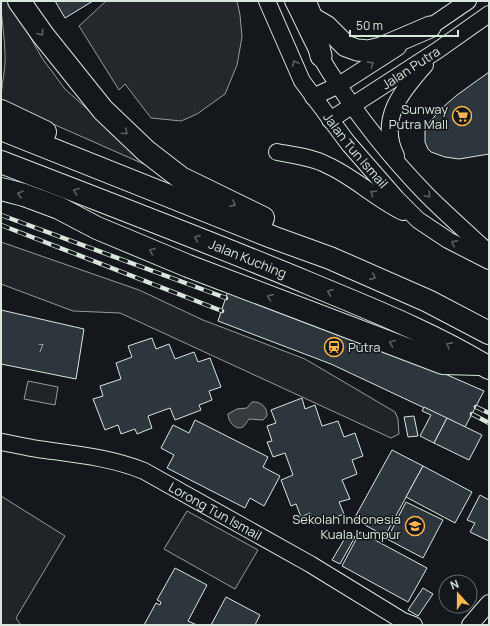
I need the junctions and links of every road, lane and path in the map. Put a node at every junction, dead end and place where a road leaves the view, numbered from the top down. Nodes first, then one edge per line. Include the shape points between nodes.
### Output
1 (19, 1) edge
2 (268, 1) edge
3 (292, 1) edge
4 (468, 1) edge
5 (309, 9) edge
6 (489, 14) edge
7 (430, 27) junction
8 (438, 50) junction
9 (321, 56) junction
10 (338, 85) junction
11 (313, 98) junction
12 (353, 106) junction
13 (1, 111) edge
14 (330, 120) junction
15 (1, 129) edge
16 (277, 152) dead end
17 (1, 162) edge
18 (401, 167) junction
19 (1, 189) edge
20 (174, 198) junction
21 (418, 220) junction
22 (489, 253) edge
23 (330, 258) junction
24 (489, 261) edge
25 (489, 333) edge
26 (486, 366) edge
27 (1, 442) edge
28 (489, 603) edge
29 (414, 625) edge
30 (470, 625) edge

1 -> 23 highway via 102,110 146,151 181,178 278,225
11 -> 2 street, Jalan Tun Ismail via 302,81
3 - 9 street, Jalan Tun Ismail
4 - 7 street, Jalan Putra
5 - 7 main road via 346,46 357,50 381,48
5 - 9 main road
6 - 8 street, Jalan Putra
10 -> 7 street, Jalan Putra
8 - 12 street, Jalan Putra
8 - 18 street via 407,85 389,122 391,146
9 - 10 street, Jalan Tun Ismail
10 - 11 street, Jalan Putra
10 - 12 street, Jalan Tun Ismail
11 - 14 street, Jalan Tun Ismail
12 - 14 street, Jalan Putra
12 - 18 street, Jalan Tun Ismail
13 - 20 highway via 162,186
14 - 21 street, Jalan Tun Ismail via 376,176
15 - 20 highway
21 -> 16 street via 394,208 327,165
26 -> 17 highway, Jalan Kuching via 444,342 337,295
18 -> 22 street, Jalan Tun Ismail
26 -> 19 highway via 444,363 188,266 98,228 59,208
20 - 23 highway
24 -> 21 street, Jalan Tun Ismail via 448,240
23 -> 25 highway via 428,301
27 - 29 street, Lorong Tun Ismail via 88,456 144,471
28 - 30 street

